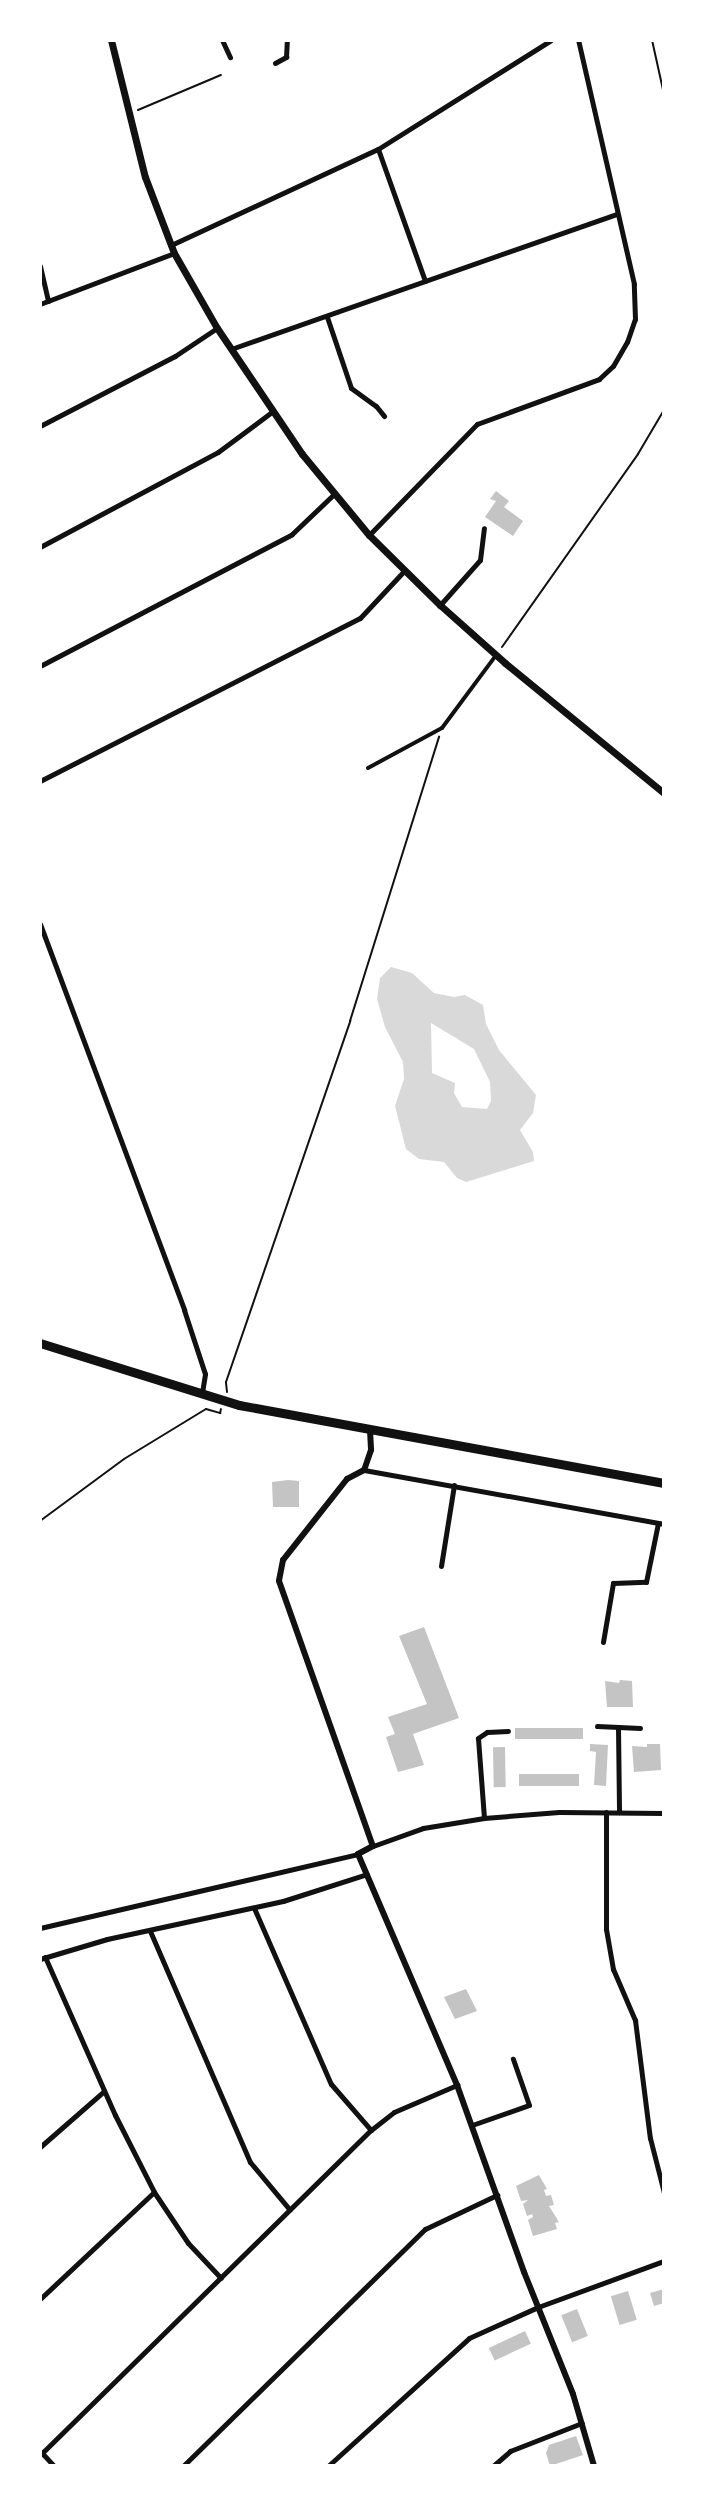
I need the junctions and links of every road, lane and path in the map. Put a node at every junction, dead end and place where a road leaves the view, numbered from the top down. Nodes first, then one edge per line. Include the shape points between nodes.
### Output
1 (111, 40) edge
2 (222, 40) edge
3 (287, 40) edge
4 (551, 40) edge
5 (578, 40) edge
6 (652, 40) edge
7 (230, 57) dead end
8 (275, 63) dead end
9 (221, 75) dead end
10 (664, 94) edge
11 (129, 112) junction
12 (378, 149) junction
13 (617, 214) junction
14 (172, 249) junction
15 (40, 266) edge
16 (425, 281) junction
17 (48, 301) junction
18 (40, 304) edge
19 (327, 317) junction
20 (217, 328) junction
21 (231, 349) junction
22 (664, 410) edge
23 (273, 411) junction
24 (384, 416) dead end
25 (40, 426) edge
26 (334, 494) junction
27 (484, 528) dead end
28 (369, 535) junction
29 (40, 547) edge
30 (404, 571) junction
31 (440, 605) junction
32 (499, 651) dead end
33 (494, 658) dead end
34 (41, 663) edge
35 (442, 728) junction
36 (368, 768) dead end
37 (40, 781) edge
38 (664, 793) edge
39 (40, 924) edge
40 (40, 1343) edge
41 (228, 1390) dead end
42 (202, 1394) junction
43 (222, 1409) dead end
44 (370, 1430) junction
45 (364, 1470) junction
46 (664, 1483) edge
47 (454, 1485) junction
48 (40, 1521) edge
49 (661, 1523) edge
50 (441, 1566) dead end
51 (603, 1642) dead end
52 (597, 1726) dead end
53 (618, 1727) junction
54 (640, 1728) dead end
55 (508, 1731) dead end
56 (606, 1812) junction
57 (619, 1812) junction
58 (664, 1813) edge
59 (484, 1818) junction
60 (373, 1846) junction
61 (358, 1854) junction
62 (367, 1874) junction
63 (254, 1908) junction
64 (40, 1928) edge
65 (150, 1931) junction
66 (43, 1958) edge
67 (513, 2059) dead end
68 (457, 2085) junction
69 (104, 2091) junction
70 (472, 2125) junction
71 (371, 2130) junction
72 (40, 2147) edge
73 (154, 2192) junction
74 (664, 2193) edge
75 (497, 2195) junction
76 (290, 2210) junction
77 (664, 2261) edge
78 (221, 2278) junction
79 (40, 2299) edge
80 (538, 2307) junction
81 (582, 2423) junction
82 (41, 2453) edge
83 (54, 2466) edge
84 (183, 2466) edge
85 (328, 2466) edge
86 (493, 2466) edge
87 (594, 2466) edge

1 - 11 main road
2 - 7 street
3 - 8 street via 286,57
4 - 12 street
5 - 13 street
6 - 10 path
9 - 11 path
11 - 14 main road
12 - 14 street
12 - 16 street
13 - 16 street
13 - 28 street via 636,302 631,330 613,366 583,388 477,424
14 - 17 street
14 - 20 main road
15 - 17 street
16 - 19 street
17 - 18 street
19 - 21 street
19 - 24 street via 351,388
20 - 21 main road
20 - 25 street via 175,356
21 - 23 main road
22 - 32 path
23 - 26 main road
23 - 29 street via 218,452
26 - 28 main road
26 - 34 street via 292,534
27 - 31 street via 480,560
28 - 30 main road
30 - 31 main road
30 - 37 street via 360,618
31 - 38 main road
33 - 35 street
35 - 36 street
35 - 41 path via 342,1045 226,1382
39 - 42 street via 184,1310 205,1374
40 - 42 highway
42 - 44 highway
43 - 48 path via 206,1409 149,1444
44 - 45 street
44 - 46 highway
45 - 47 street
45 - 60 street via 347,1479 279,1570 279,1581
47 - 49 street
47 - 50 street
49 - 51 street via 646,1582 613,1583
52 - 53 street
53 - 54 street
53 - 57 street
55 - 59 street via 478,1738
56 - 57 street
56 - 59 street
56 - 74 street via 606,1929 613,1969 637,2030 650,2138
57 - 58 street
59 - 60 street via 423,1828
60 - 61 street
61 - 62 street
61 - 64 street
62 - 63 street
62 - 68 street
63 - 65 street
63 - 71 street via 331,2084
65 - 66 street
65 - 76 street via 250,2162
66 - 69 street
67 - 70 street via 529,2105
68 - 70 street
68 - 71 street via 394,2112
69 - 72 street
69 - 73 street
70 - 75 street
71 - 76 street
73 - 78 street via 188,2243
73 - 79 street
75 - 80 street
75 - 84 street via 425,2229
76 - 78 street
77 - 80 street
78 - 82 street
80 - 81 street
80 - 85 street via 460,2344
81 - 86 street via 510,2451
81 - 87 street
82 - 83 street

